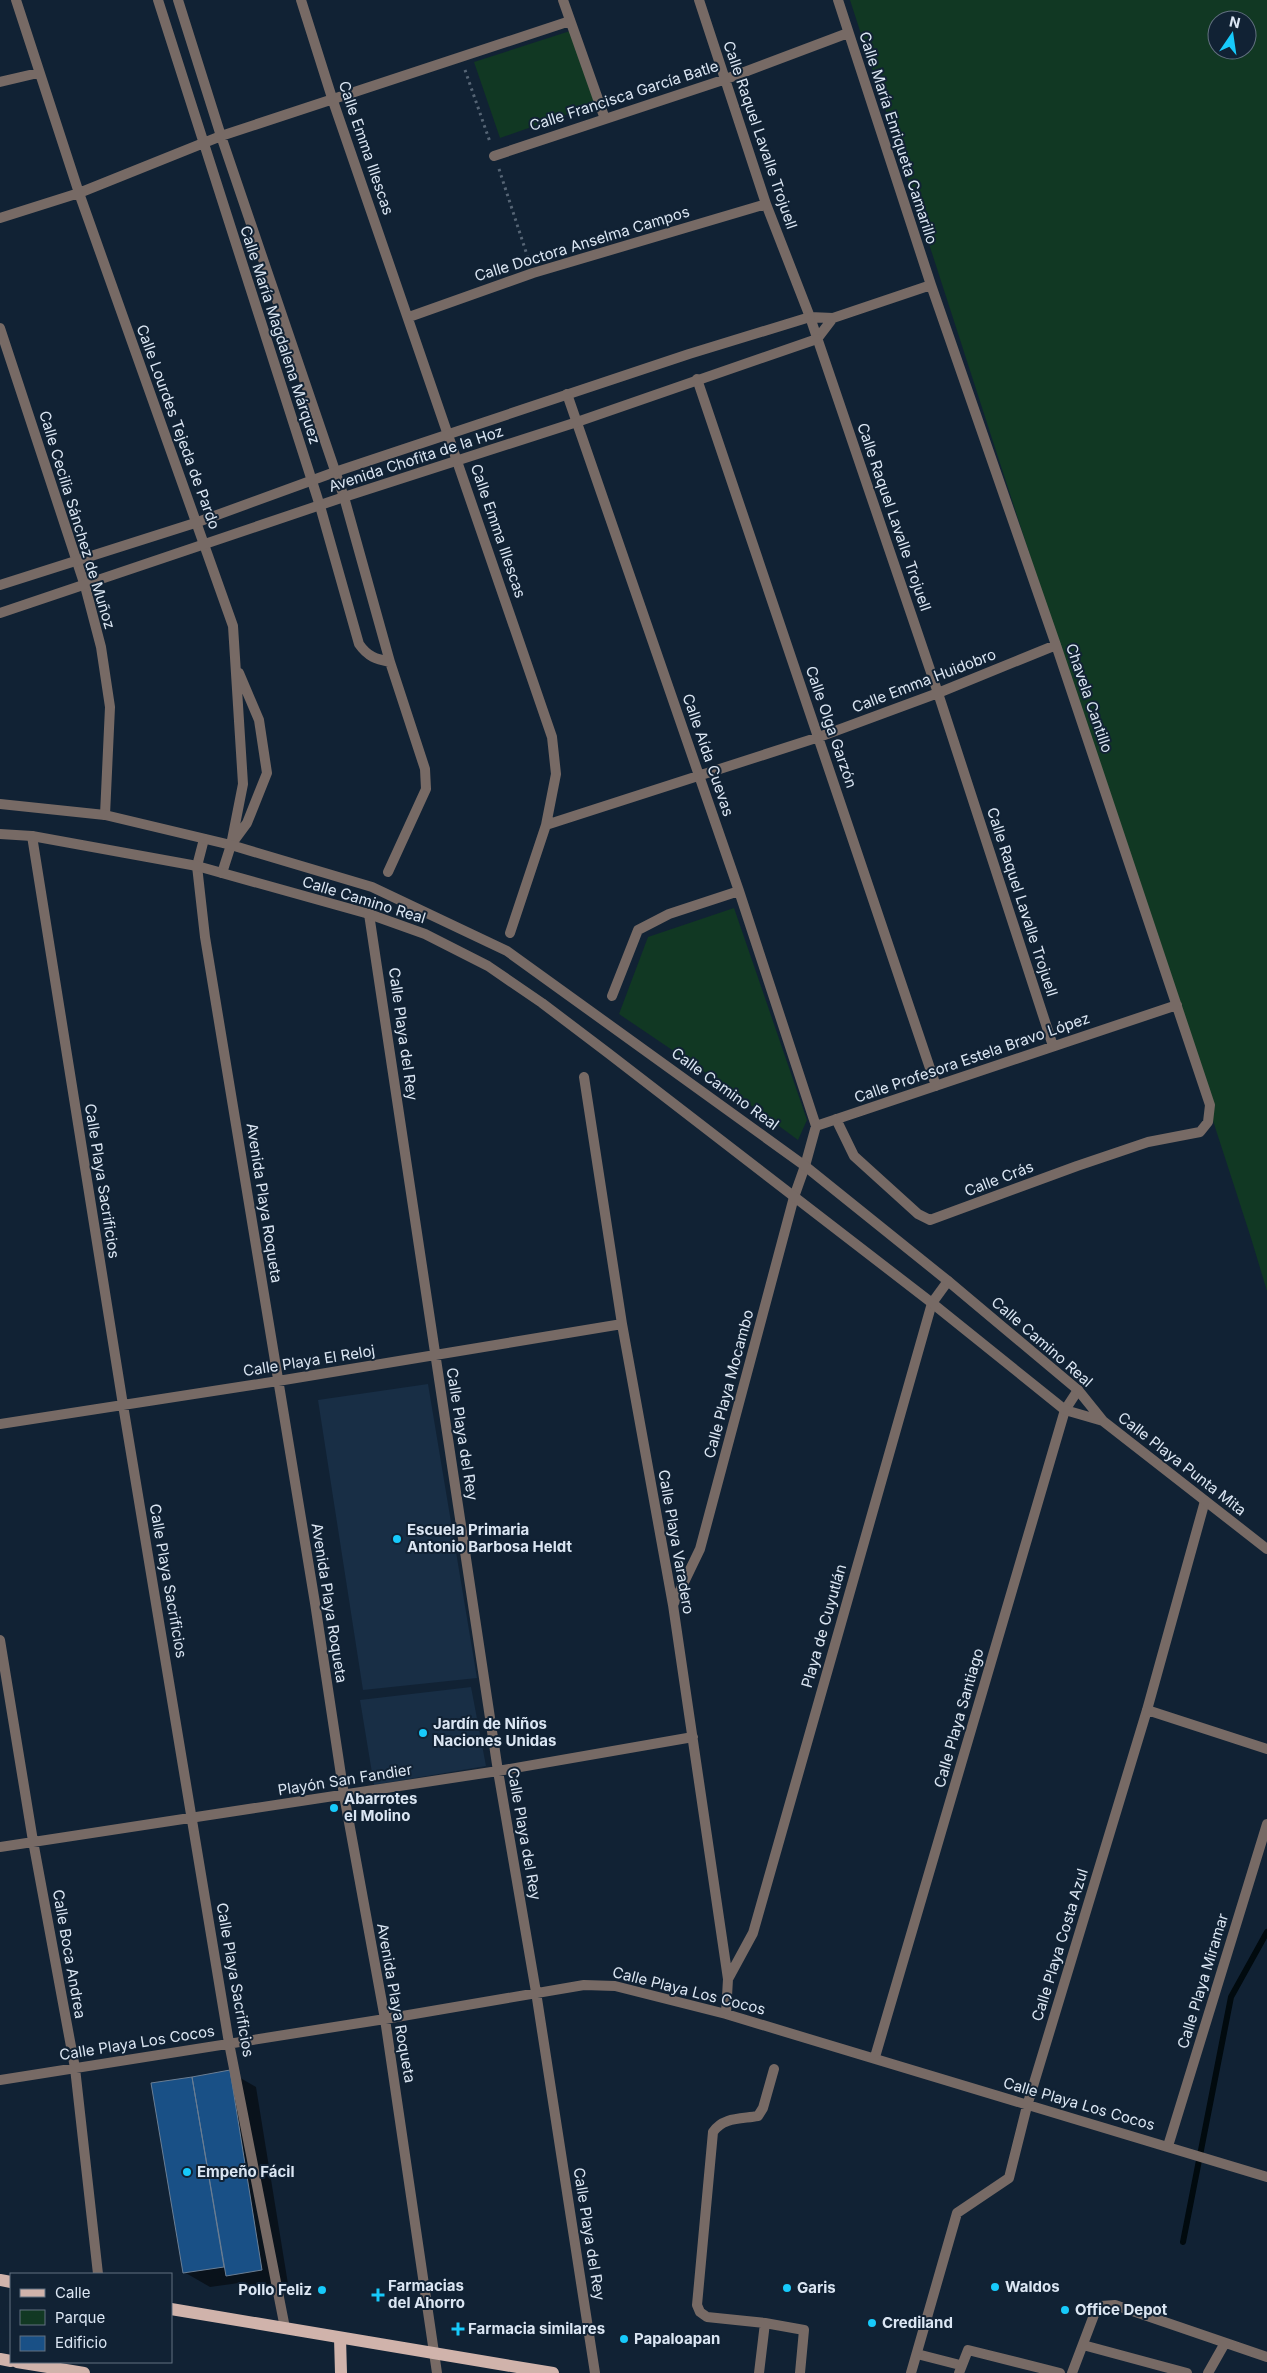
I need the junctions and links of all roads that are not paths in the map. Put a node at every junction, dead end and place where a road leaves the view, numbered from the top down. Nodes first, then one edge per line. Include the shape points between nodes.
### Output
1 (16, 0) edge
2 (158, 0) edge
3 (178, 0) edge
4 (301, 0) edge
5 (564, 0) edge
6 (699, 0) edge
7 (838, 0) edge
8 (570, 21) junction
9 (848, 33) junction
10 (38, 72) junction
11 (726, 79) junction
12 (0, 82) edge
13 (333, 101) junction
14 (606, 119) junction
15 (221, 136) junction
16 (204, 143) junction
17 (494, 156) dead end
18 (79, 193) junction
19 (766, 204) junction
20 (0, 218) edge
21 (931, 286) junction
22 (409, 317) junction
23 (810, 317) junction
24 (832, 318) junction
25 (0, 328) edge
26 (817, 339) junction
27 (697, 379) junction
28 (567, 394) junction
29 (577, 422) junction
30 (448, 434) junction
31 (458, 461) junction
32 (335, 472) junction
33 (311, 482) junction
34 (344, 497) junction
35 (320, 506) junction
36 (195, 523) junction
37 (206, 545) junction
38 (76, 562) junction
39 (0, 585) edge
40 (84, 586) junction
41 (0, 613) edge
42 (1056, 645) junction
43 (390, 662) junction
44 (236, 665) junction
45 (938, 693) junction
46 (819, 737) junction
47 (699, 776) junction
48 (0, 804) edge
49 (105, 815) junction
50 (546, 825) junction
51 (0, 834) edge
52 (32, 836) junction
53 (204, 839) junction
54 (231, 845) junction
55 (197, 866) junction
56 (388, 872) dead end
57 (222, 874) junction
58 (740, 891) junction
59 (370, 914) junction
60 (510, 933) dead end
61 (612, 996) dead end
62 (1177, 1005) junction
63 (1053, 1046) junction
64 (584, 1077) dead end
65 (936, 1086) junction
66 (836, 1119) junction
67 (1208, 1122) joint
68 (816, 1126) junction
69 (806, 1166) junction
70 (794, 1198) junction
71 (948, 1281) junction
72 (932, 1303) junction
73 (622, 1324) junction
74 (435, 1355) junction
75 (278, 1381) junction
76 (1078, 1390) junction
77 (123, 1405) junction
78 (1065, 1410) junction
79 (1103, 1421) junction
80 (0, 1424) edge
81 (1205, 1501) junction
82 (1267, 1549) edge
83 (673, 1605) junction
84 (0, 1640) edge
85 (1146, 1710) junction
86 (693, 1737) junction
87 (1267, 1749) edge
88 (498, 1771) junction
89 (344, 1795) junction
90 (193, 1819) junction
91 (1267, 1824) edge
92 (33, 1841) junction
93 (0, 1847) edge
94 (728, 1978) junction
95 (536, 1992) junction
96 (726, 2014) junction
97 (385, 2019) junction
98 (229, 2043) junction
99 (875, 2057) junction
100 (75, 2068) junction
101 (774, 2069) dead end
102 (0, 2080) edge
103 (1027, 2106) junction
104 (1168, 2146) junction
105 (1267, 2177) edge
106 (98, 2273) edge
107 (172, 2309) edge
108 (765, 2323) junction
109 (285, 2328) junction
110 (340, 2338) junction
111 (1225, 2343) junction
112 (1082, 2345) junction
113 (435, 2352) junction
114 (917, 2354) junction
115 (1267, 2357) edge
116 (23, 2363) edge
117 (960, 2369) edge
118 (84, 2373) edge
119 (341, 2373) edge
120 (437, 2373) edge
121 (553, 2373) edge
122 (595, 2373) edge
123 (759, 2373) edge
124 (800, 2373) edge
125 (912, 2373) edge
126 (1060, 2373) edge
127 (1072, 2373) edge
128 (1187, 2373) edge
129 (1208, 2373) edge

1 - 10 street, Calle Lourdes Tejeda de Pardo
2 - 16 street, Calle María Magdalena Márquez
3 - 15 street, Calle María Magdalena Márquez
4 - 13 street, Calle Emma Illescas
5 - 8 street
6 - 11 street, Calle Raquel Lavalle Trojuell
7 - 9 street, Calle María Enriqueta Camarillo
8 - 13 street
8 - 14 street
9 - 11 street, Calle Francisca García Batle
9 - 21 street, Calle María Enriqueta Camarillo
10 - 12 street
10 - 18 street, Calle Lourdes Tejeda de Pardo
11 - 14 street, Calle Francisca García Batle
11 - 19 street, Calle Raquel Lavalle Trojuell
13 - 15 street
13 - 22 street, Calle Emma Illescas
14 - 17 street, Calle Francisca García Batle
15 - 16 street
15 - 32 street, Calle María Magdalena Márquez
16 - 18 street
16 - 33 street, Calle María Magdalena Márquez
18 - 20 street
18 - 36 street, Calle Lourdes Tejeda de Pardo
19 - 22 street, Calle Doctora Anselma Campos via 533,272
19 - 23 street, Calle Raquel Lavalle Trojuell
21 - 24 street, Avenida Chofita de la Hoz
21 - 42 street, Chavela Cantillo
22 - 30 street, Calle Emma Illescas
23 - 24 street, Avenida Chofita de la Hoz
23 - 26 street, Calle Raquel Lavalle Trojuell
23 - 28 street, Avenida Chofita de la Hoz
24 - 26 street
25 - 38 street, Calle Cecilia Sánchez de Muñoz
26 - 27 street, Avenida Chofita de la Hoz
26 - 45 street, Calle Raquel Lavalle Trojuell
27 - 29 street, Avenida Chofita de la Hoz
27 - 46 street, Calle Olga Garzón
28 - 29 street, Calle Aída Cuevas
28 - 30 street, Avenida Chofita de la Hoz
29 - 31 street, Avenida Chofita de la Hoz
29 - 47 street, Calle Aída Cuevas
30 - 31 street, Calle Emma Illescas
30 - 32 street, Avenida Chofita de la Hoz
31 - 34 street, Avenida Chofita de la Hoz
31 - 50 street, Calle Emma Illescas via 552,737 556,774
32 - 33 street, Avenida Chofita de la Hoz
32 - 34 street, Calle María Magdalena Márquez
33 - 35 street, Calle María Magdalena Márquez
33 - 36 street, Avenida Chofita de la Hoz
34 - 35 street, Avenida Chofita de la Hoz
34 - 43 street, Calle María Magdalena Márquez
35 - 37 street, Avenida Chofita de la Hoz
35 - 43 street, Calle María Magdalena Márquez via 359,644 375,659
36 - 37 street, Calle Lourdes Tejeda de Pardo
36 - 38 street, Avenida Chofita de la Hoz
37 - 40 street, Avenida Chofita de la Hoz
37 - 44 street, Calle Lourdes Tejeda de Pardo via 233,626
38 - 39 street, Avenida Chofita de la Hoz
38 - 40 street, Calle Cecilia Sánchez de Muñoz
40 - 41 street, Avenida Chofita de la Hoz
40 - 49 street, Calle Cecilia Sánchez de Muñoz via 101,647 110,707
42 - 45 street, Calle Emma Huidobro
42 - 62 street, Chavela Cantillo
43 - 56 street, Calle María Magdalena Márquez via 425,769 426,789
44 - 54 street, Calle Lourdes Tejeda de Pardo via 244,784
44 - 54 street via 259,720 267,773 247,823
45 - 46 street, Calle Emma Huidobro
45 - 63 street, Calle Raquel Lavalle Trojuell
46 - 47 street, Calle Emma Huidobro
46 - 65 street, Calle Olga Garzón
47 - 50 street, Calle Emma Huidobro
47 - 58 street, Calle Aída Cuevas
48 - 49 street, Calle Camino Real
49 - 53 street, Calle Camino Real
50 - 60 street, Calle Emma Illescas
51 - 52 street, Calle Camino Real
52 - 55 street, Calle Camino Real
52 - 77 street, Calle Playa Sacrificios
53 - 54 street, Calle Camino Real
53 - 55 street, Avenida Playa Roqueta
54 - 57 street, Calle Lourdes Tejeda de Pardo
54 - 69 street, Calle Camino Real via 372,887 507,951
55 - 57 street, Calle Camino Real
55 - 75 street, Avenida Playa Roqueta via 205,937
57 - 59 street, Calle Camino Real
58 - 61 street via 669,914 638,930
58 - 68 street, Calle Aída Cuevas
59 - 70 street, Calle Camino Real via 425,934 488,966 608,1053
59 - 74 street, Calle Playa del Rey
62 - 63 street, Calle Profesora Estela Bravo López
62 - 67 street, Chavela Cantillo via 1210,1105
63 - 65 street, Calle Profesora Estela Bravo López
64 - 73 street, Calle Playa Varadero
65 - 66 street, Calle Profesora Estela Bravo López
66 - 67 street, Calle Crás via 854,1156 918,1214 930,1220 1148,1142 1200,1132
66 - 68 street, Calle Profesora Estela Bravo López
68 - 69 street
69 - 70 street, Calle Playa Mocambo
69 - 71 street, Calle Camino Real
70 - 72 street, Calle Camino Real
70 - 83 street, Calle Playa Mocambo via 700,1549
71 - 72 street, Playa de Cuyutlán
71 - 76 street, Calle Camino Real
72 - 78 street, Calle Camino Real
72 - 94 street, Playa de Cuyutlán via 753,1933
73 - 74 street, Calle Playa El Reloj
73 - 83 street, Calle Playa Varadero
74 - 75 street, Calle Playa El Reloj
74 - 88 street, Calle Playa del Rey
75 - 77 street, Calle Playa El Reloj
75 - 89 street, Avenida Playa Roqueta
76 - 78 street, Calle Playa Santiago
76 - 79 street, Calle Camino Real
77 - 80 street, Calle Playa El Reloj
77 - 90 street, Calle Playa Sacrificios
78 - 79 street, Calle Camino Real
78 - 99 street, Calle Playa Santiago
79 - 81 street, Calle Playa Punta Mita
81 - 82 street, Calle Playa Punta Mita
81 - 85 street, Calle Playa Costa Azul
83 - 86 street, Calle Playa Varadero
84 - 92 street, Calle Boca Andrea
85 - 87 street
85 - 103 street, Calle Playa Costa Azul
86 - 88 street, Playón San Fandier
86 - 94 street, Calle Playa Varadero
88 - 89 street, Playón San Fandier
88 - 95 street, Calle Playa del Rey
89 - 90 street, Playón San Fandier
89 - 97 street, Avenida Playa Roqueta
90 - 92 street, Playón San Fandier
90 - 98 street, Calle Playa Sacrificios
91 - 104 street, Calle Playa Miramar
92 - 93 street, Playón San Fandier
92 - 100 street, Calle Boca Andrea
94 - 96 street, Calle Playa Varadero
95 - 96 street, Calle Playa Los Cocos via 584,1985 615,1986
95 - 97 street, Calle Playa Los Cocos
95 - 122 street, Calle Playa del Rey
96 - 99 street, Calle Playa Los Cocos
97 - 98 street, Calle Playa Los Cocos
97 - 113 street, Avenida Playa Roqueta
98 - 100 street, Calle Playa Los Cocos
98 - 109 street, Calle Playa Sacrificios
99 - 103 street, Calle Playa Los Cocos
100 - 102 street, Calle Playa Los Cocos
100 - 106 street, Calle Boca Andrea
101 - 108 street via 758,2116 727,2121 719,2124 713,2132 697,2305 707,2317
103 - 104 street, Calle Playa Los Cocos
103 - 114 street, Calle Playa Costa Azul via 1009,2178 957,2213
104 - 105 street, Calle Playa Los Cocos
107 - 109 main road
108 - 123 street
108 - 124 street via 804,2330
109 - 110 main road
110 - 113 main road
110 - 119 main road
111 - 112 street via 1115,2305 1101,2306 1094,2314
111 - 115 street
111 - 129 street
112 - 127 street
112 - 128 street
113 - 120 street, Avenida Playa Roqueta
113 - 121 main road
114 - 117 street
114 - 125 street, Calle Playa Costa Azul
116 - 118 main road
117 - 126 street via 965,2353 972,2350

